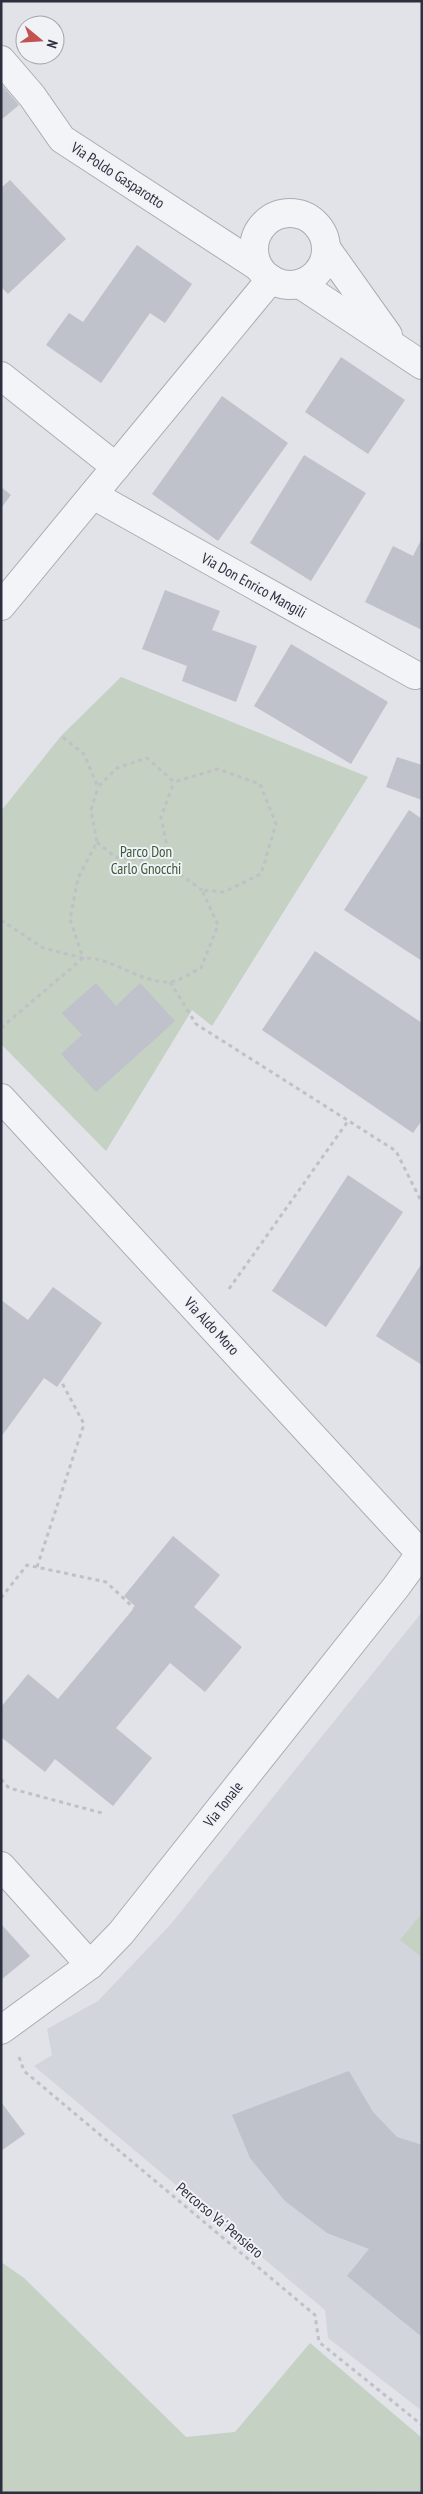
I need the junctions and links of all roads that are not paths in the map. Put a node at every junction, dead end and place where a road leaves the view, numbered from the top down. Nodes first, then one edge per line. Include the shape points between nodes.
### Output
1 (1, 60) edge
2 (326, 248) junction
3 (264, 273) junction
4 (300, 284) junction
5 (398, 348) junction
6 (422, 365) edge
7 (1, 376) edge
8 (116, 467) junction
9 (93, 495) junction
10 (1, 606) edge
11 (415, 675) dead end
12 (1, 1098) edge
13 (421, 1554) edge
14 (1, 1866) edge
15 (90, 1965) junction
16 (5, 2028) edge

1 - 3 street, Via Poldo Gasparotto via 32,96 62,139
2 - 3 street via 324,236 309,218 286,213 275,216 258,233 255,244
2 - 4 street via 319,271
2 - 5 street
3 - 4 street via 288,285
3 - 8 street
4 - 5 street
5 - 6 street
7 - 8 street
8 - 9 street
9 - 10 street
9 - 11 street, Via Don Enrico Mangili
12 - 13 street, Via Aldo Moro
13 - 15 street, Via Tonale via 124,1929
14 - 15 street
15 - 16 street, Via Tonale

